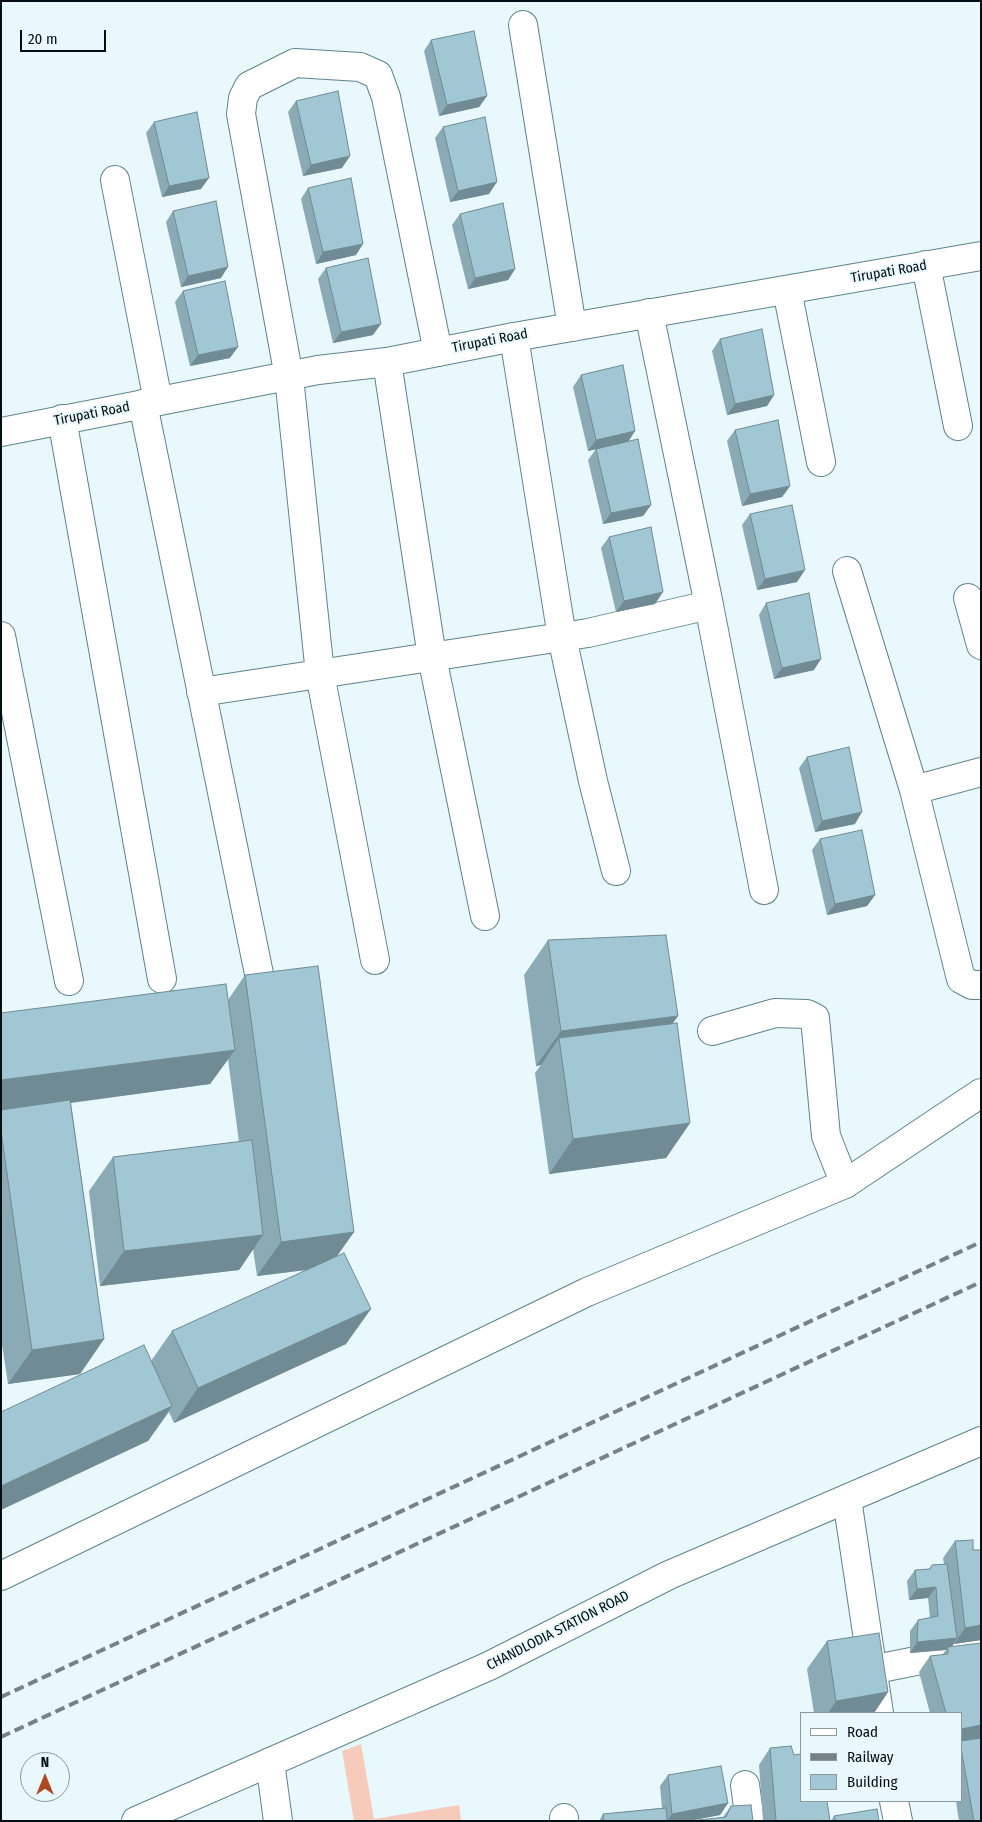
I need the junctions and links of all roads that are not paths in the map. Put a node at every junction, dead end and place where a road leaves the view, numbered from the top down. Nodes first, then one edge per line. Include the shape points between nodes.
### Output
1 (523, 25) dead end
2 (115, 180) dead end
3 (981, 256) edge
4 (926, 265) junction
5 (787, 290) junction
6 (649, 313) junction
7 (572, 326) junction
8 (514, 337) junction
9 (438, 352) junction
10 (387, 362) junction
11 (288, 377) junction
12 (151, 402) junction
13 (62, 419) junction
14 (958, 426) dead end
15 (1, 432) edge
16 (821, 462) dead end
17 (847, 571) dead end
18 (968, 598) dead end
19 (709, 605) junction
20 (1, 636) edge
21 (562, 637) junction
22 (981, 645) edge
23 (432, 657) junction
24 (320, 674) junction
25 (202, 692) junction
26 (981, 772) edge
27 (914, 790) junction
28 (616, 871) dead end
29 (764, 890) dead end
30 (485, 916) dead end
31 (375, 960) dead end
32 (259, 974) edge
33 (162, 979) dead end
34 (69, 980) dead end
35 (981, 985) edge
36 (712, 1031) dead end
37 (981, 1093) edge
38 (845, 1184) junction
39 (981, 1441) edge
40 (847, 1499) junction
41 (1, 1576) edge
42 (981, 1648) edge
43 (871, 1670) junction
44 (879, 1712) edge
45 (270, 1762) junction
46 (745, 1785) dead end
47 (894, 1802) edge
48 (136, 1821) edge
49 (278, 1821) edge
50 (750, 1821) edge
51 (898, 1821) edge

1 - 7 street
2 - 12 street
3 - 4 street, Tirupati Road
4 - 5 street, Tirupati Road
4 - 14 street
5 - 6 street, Tirupati Road
5 - 16 street
6 - 7 street, Tirupati Road
6 - 19 street
7 - 8 street, Tirupati Road
8 - 9 street, Tirupati Road
8 - 21 street
9 - 10 street, Tirupati Road
9 - 11 street via 386,96 378,75 360,67 295,63 249,86 241,114
10 - 11 street, Tirupati Road
10 - 23 street
11 - 12 street, Tirupati Road
11 - 24 street
12 - 13 street, Tirupati Road
12 - 25 street
13 - 15 street, Tirupati Road
13 - 33 street
17 - 27 street
18 - 22 street
19 - 21 street
19 - 29 street
20 - 34 street
21 - 23 street
21 - 28 street
23 - 24 street
23 - 30 street
24 - 25 street
24 - 31 street
25 - 32 street
26 - 27 street
27 - 35 street via 961,979 972,985
36 - 38 street via 775,1013 806,1014 815,1018 826,1136
37 - 38 street
38 - 41 street via 587,1292
39 - 40 street, CHANDLODIA STATION ROAD
40 - 43 street
40 - 45 street, CHANDLODIA STATION ROAD via 669,1575 489,1666
42 - 43 street
43 - 44 street
45 - 48 street, CHANDLODIA STATION ROAD
45 - 49 street
46 - 50 street
47 - 51 street

